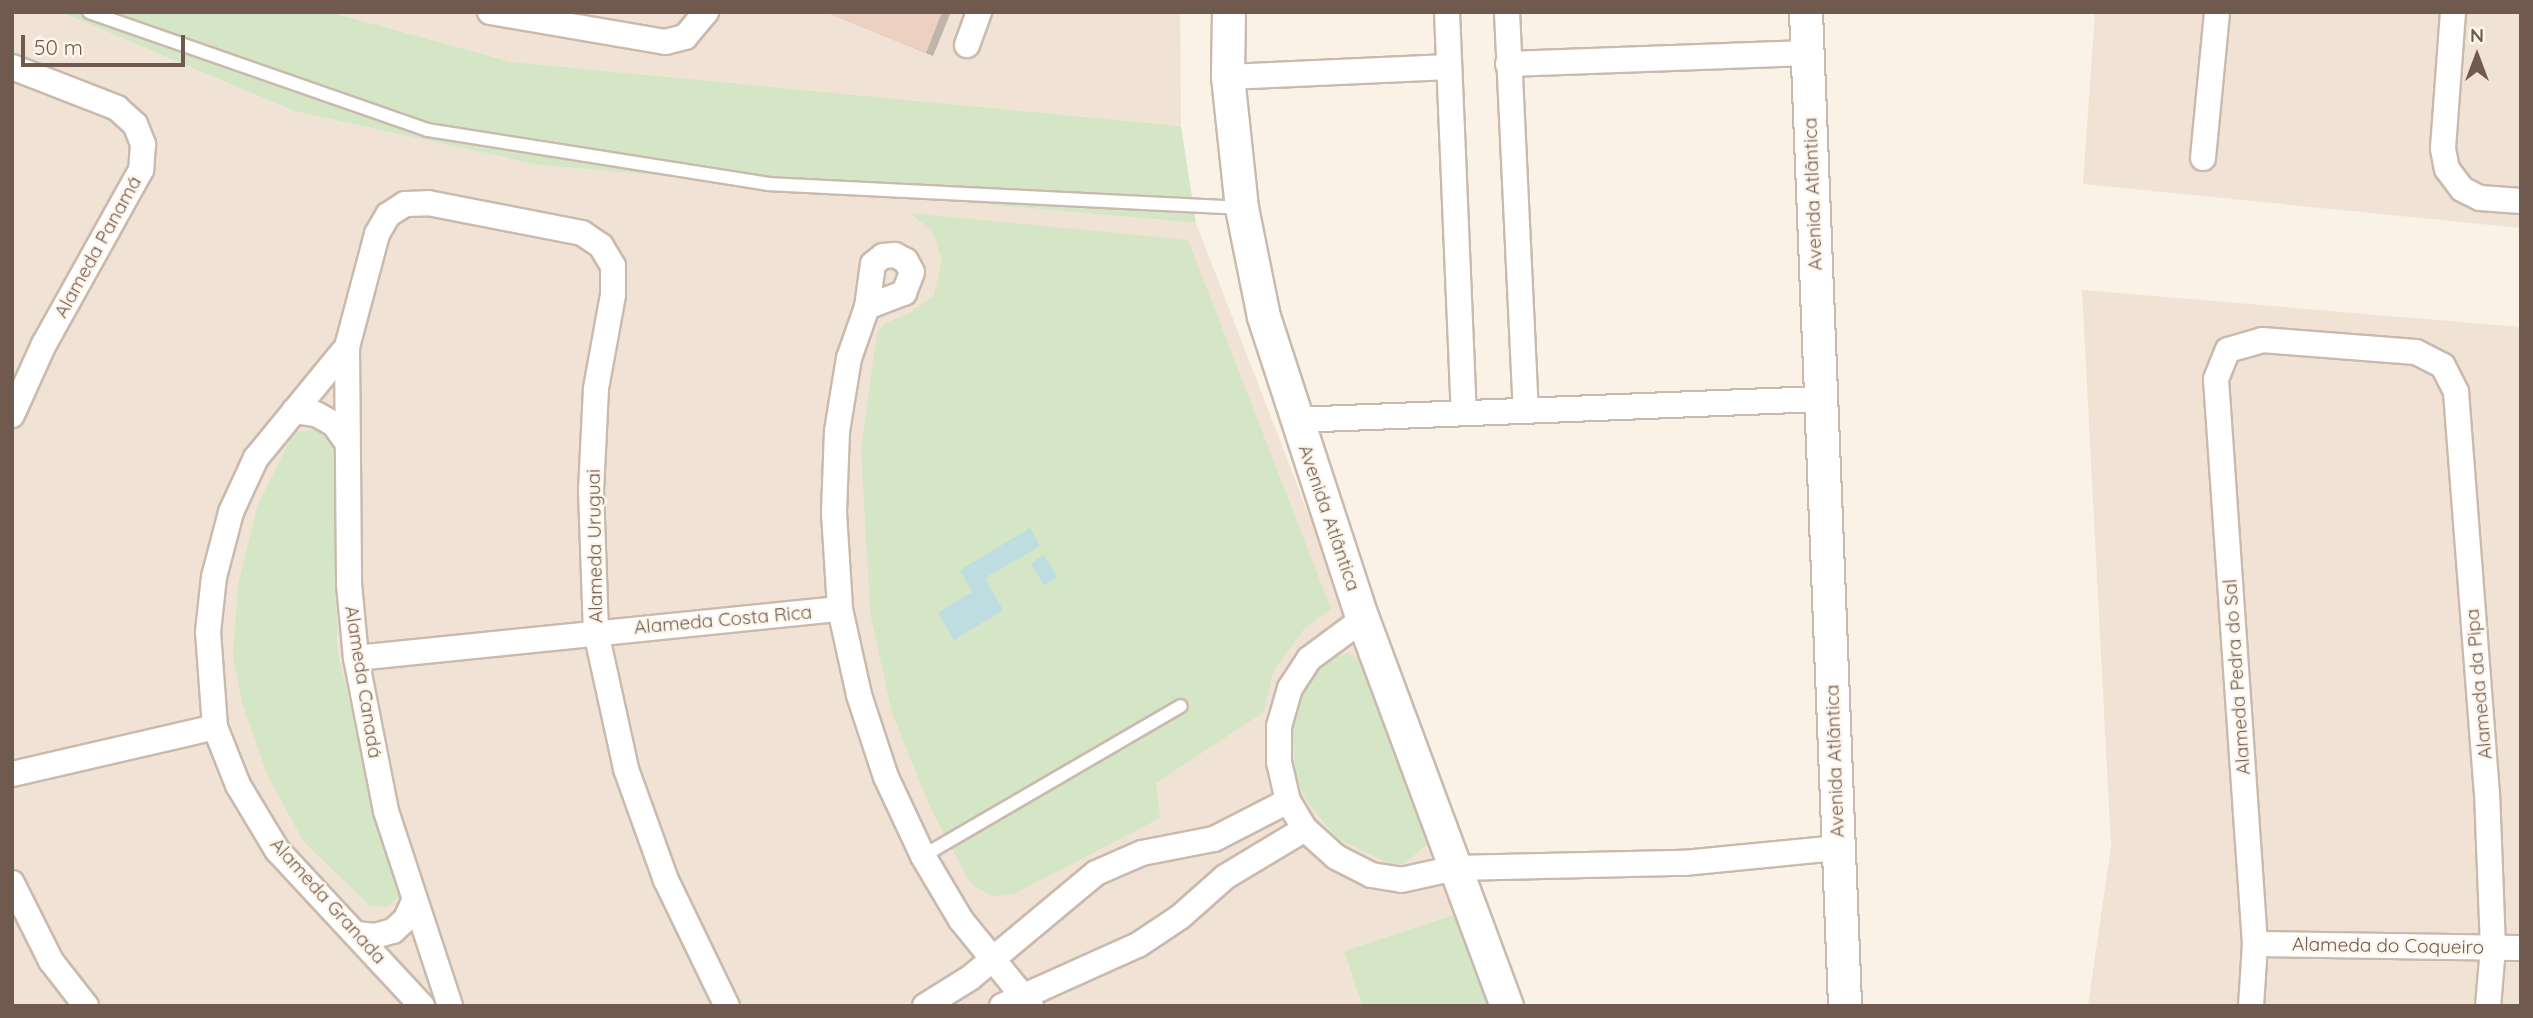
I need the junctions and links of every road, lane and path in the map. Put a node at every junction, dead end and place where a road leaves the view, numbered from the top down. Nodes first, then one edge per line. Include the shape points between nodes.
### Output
1 (89, 12) edge
2 (490, 12) edge
3 (706, 12) edge
4 (979, 12) edge
5 (1229, 12) edge
6 (1447, 12) edge
7 (1507, 12) edge
8 (1806, 12) edge
9 (2217, 12) edge
10 (2453, 12) edge
11 (967, 46) dead end
12 (1808, 53) junction
13 (1508, 64) junction
14 (12, 67) edge
15 (1449, 67) junction
16 (1228, 77) junction
17 (2203, 158) dead end
18 (2521, 201) edge
19 (428, 203) joint
20 (1242, 208) junction
21 (867, 307) dead end
22 (347, 346) junction
23 (2228, 350) joint
24 (1821, 399) junction
25 (293, 411) junction
26 (1525, 411) junction
27 (1464, 413) junction
28 (12, 415) edge
29 (1296, 420) junction
30 (346, 441) junction
31 (840, 609) junction
32 (1363, 619) junction
33 (596, 632) junction
34 (356, 657) junction
35 (1181, 706) dead end
36 (215, 727) junction
37 (12, 774) edge
38 (1288, 801) junction
39 (1305, 829) junction
40 (1838, 848) junction
41 (923, 856) junction
42 (1456, 868) junction
43 (12, 883) edge
44 (413, 903) junction
45 (357, 934) junction
46 (2256, 944) junction
47 (2493, 948) junction
48 (2521, 948) edge
49 (994, 960) junction
50 (1018, 1002) edge
51 (86, 1006) edge
52 (422, 1006) edge
53 (450, 1006) edge
54 (727, 1006) edge
55 (925, 1006) edge
56 (1507, 1006) edge
57 (1845, 1006) edge
58 (2250, 1006) edge
59 (2488, 1006) edge

1 - 20 lane via 428,130 768,184
2 - 3 street via 665,42 685,37
4 - 11 street
5 - 16 street, Avenida Atlântica
6 - 15 street
7 - 13 street
8 - 12 street, Avenida Atlântica
9 - 17 street
10 - 18 street via 2443,149 2447,169 2462,189 2480,198
12 - 13 street
12 - 24 street, Avenida Atlântica
13 - 26 street
14 - 28 street, Alameda Panamá via 117,108 135,124 144,144 141,170 44,344
15 - 16 street
15 - 27 street
16 - 20 street, Avenida Atlântica
19 - 22 street, Alameda Granada via 405,204 388,215 377,234
19 - 33 street, Alameda Uruguai via 582,233 601,246 613,266 613,295 596,389 591,490
20 - 29 street, Avenida Atlântica via 1264,317
21 - 31 street via 849,358 837,431
22 - 25 street, Alameda Granada
22 - 30 street, Alameda Canadá
23 - 46 street, Alameda Pedra do Sal via 2216,379
23 - 47 street, Alameda da Pipa via 2262,340 2416,352 2443,366 2457,406 2487,792
24 - 26 street
24 - 40 street, Avenida Atlântica
25 - 30 street via 316,414 334,424
25 - 36 street, Alameda Granada via 257,458 231,512 214,577 208,632
26 - 27 street
27 - 29 street
29 - 32 street, Avenida Atlântica
30 - 34 street, Alameda Canadá via 349,584
31 - 33 street, Alameda Costa Rica
31 - 41 street via 859,695 886,777
32 - 38 street via 1309,659 1290,688 1279,726 1279,762
32 - 42 street, Avenida Atlântica
33 - 34 street, Alameda Costa Rica
33 - 54 street, Alameda Uruguai via 626,769 666,880
34 - 44 street, Alameda Canadá via 386,811
35 - 41 lane
36 - 37 street
36 - 45 street, Alameda Granada via 239,785 277,850
38 - 39 street
38 - 49 street via 1214,839 1142,853 1096,873
39 - 42 street via 1336,857 1371,875 1401,880
39 - 50 street via 1225,877 1180,917 1138,945
40 - 42 street via 1684,863
40 - 57 street, Avenida Atlântica
41 - 49 street via 961,920
42 - 56 street, Avenida Atlântica
43 - 51 street via 51,961
44 - 45 street via 406,919 393,931
44 - 53 street, Alameda Canadá
45 - 52 street, Alameda Granada
46 - 47 street, Alameda do Coqueiro
46 - 58 street, Alameda Pedra do Sal
47 - 48 street, Alameda do Coqueiro
47 - 59 street, Alameda da Pipa
49 - 50 street
49 - 55 street

